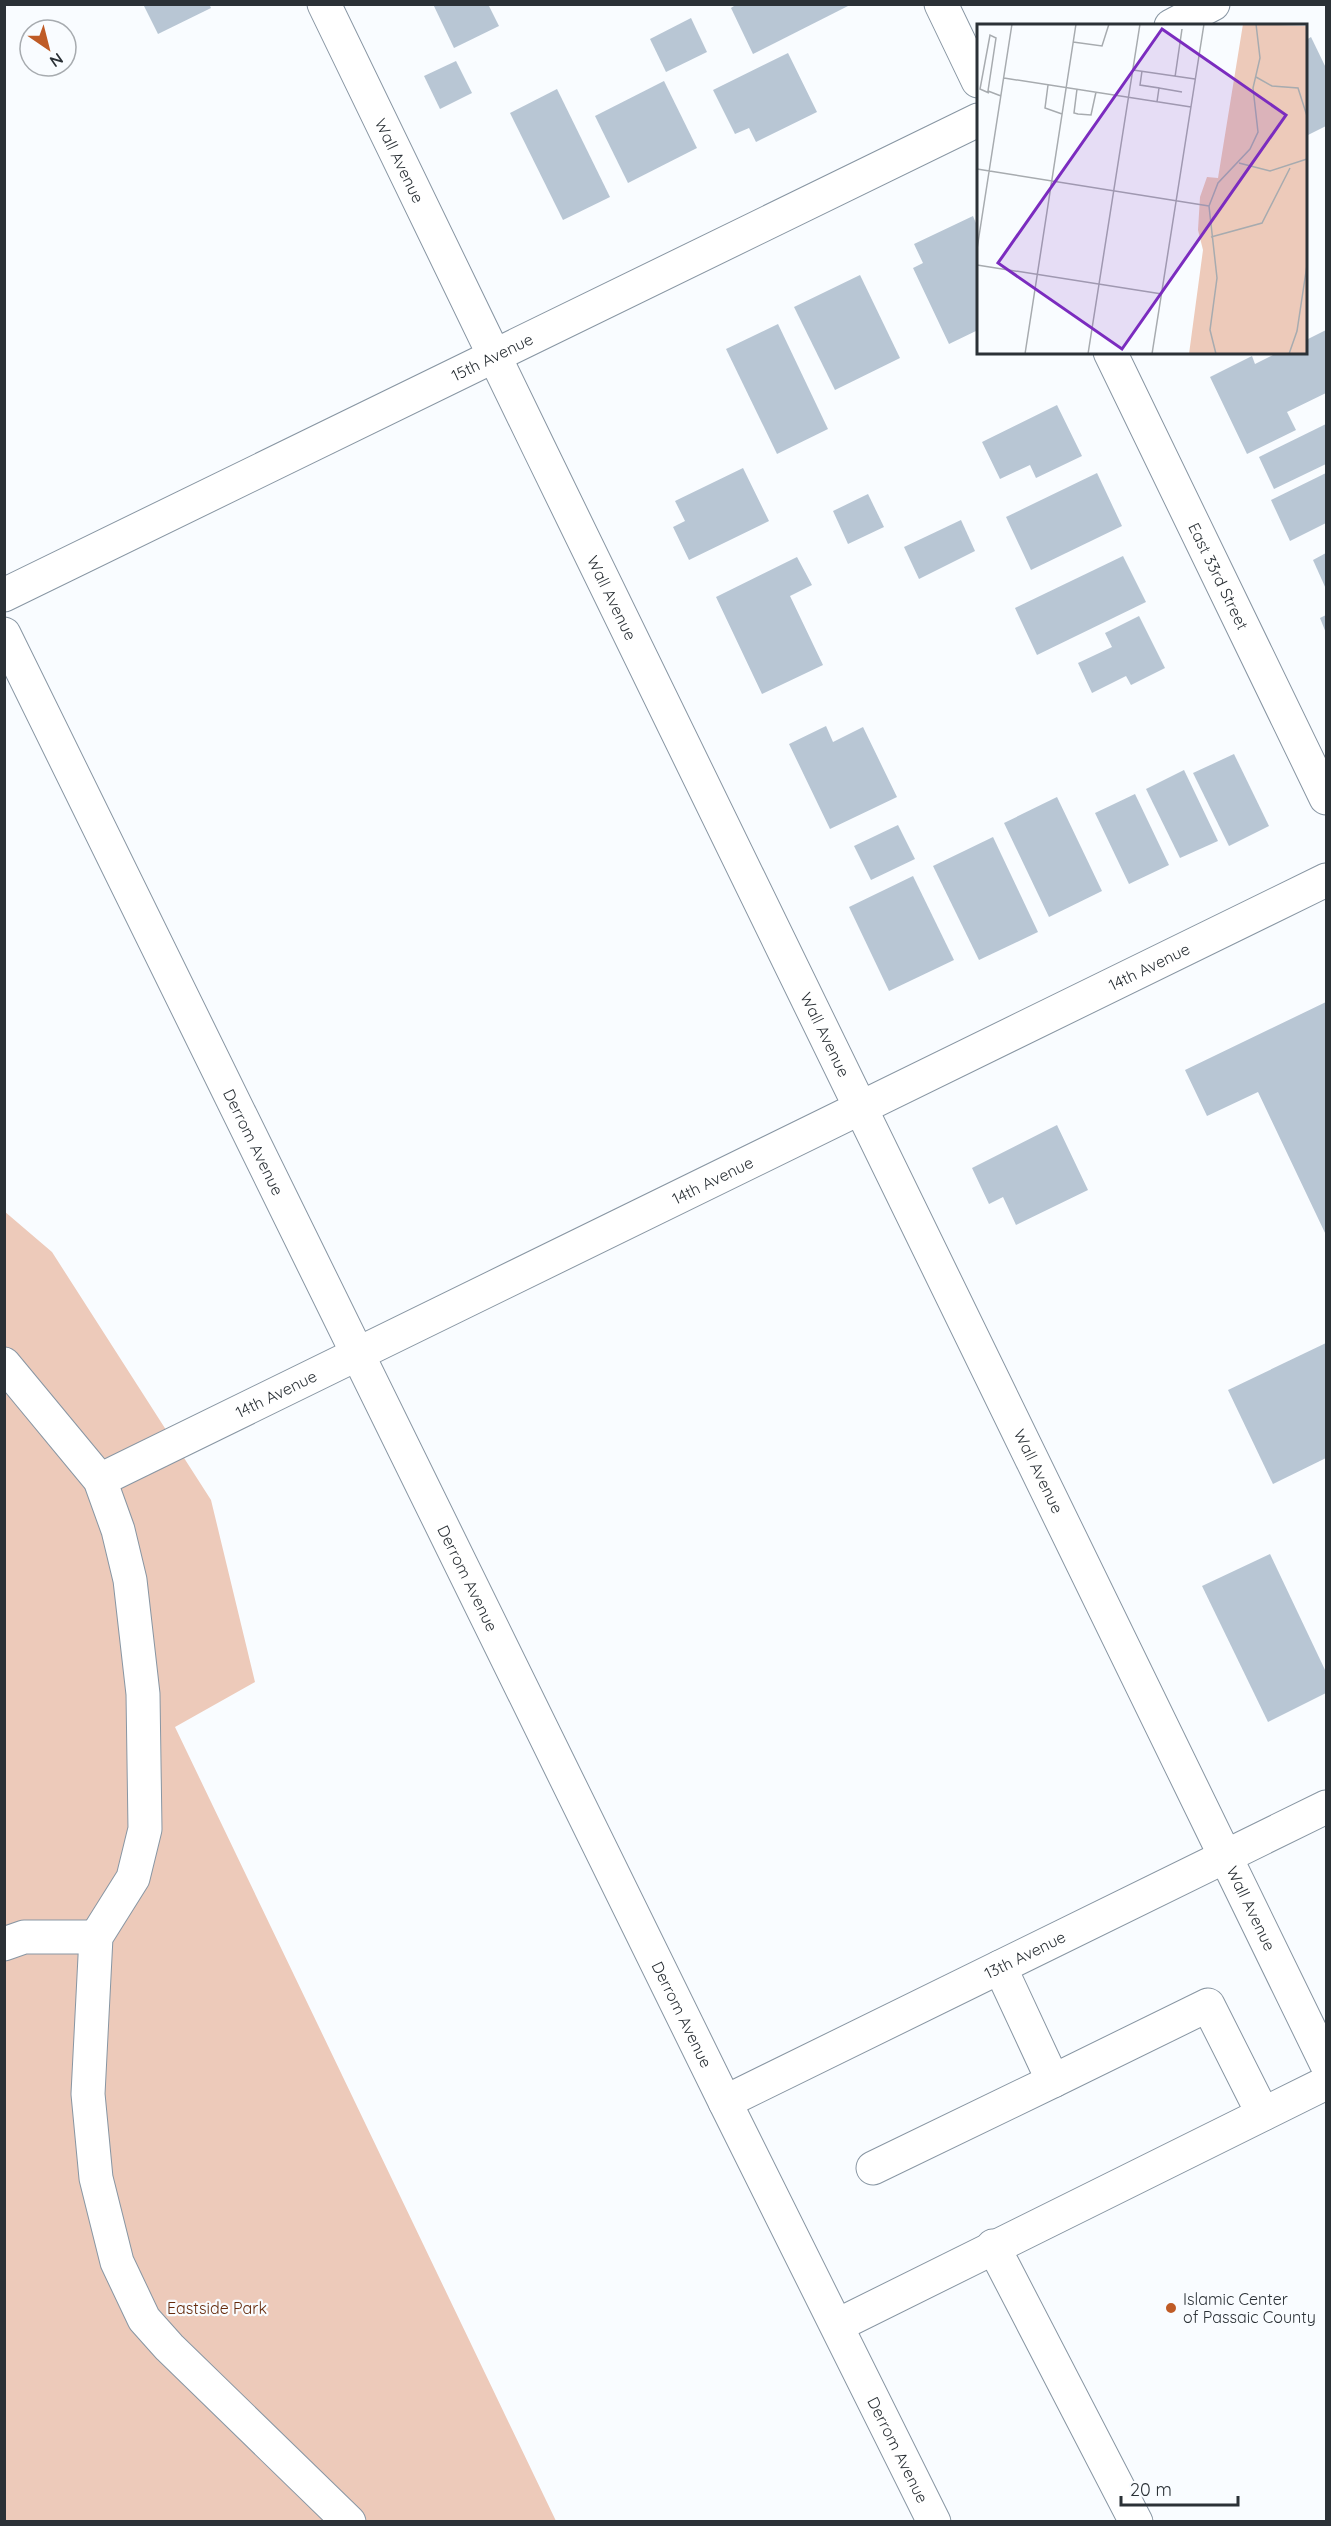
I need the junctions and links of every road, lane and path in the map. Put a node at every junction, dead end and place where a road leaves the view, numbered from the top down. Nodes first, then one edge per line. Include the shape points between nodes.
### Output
1 (324, 4) edge
2 (941, 4) edge
3 (1213, 4) edge
4 (1175, 24) edge
5 (977, 79) edge
6 (977, 120) edge
7 (1111, 354) edge
8 (494, 356) junction
9 (4, 595) edge
10 (4, 634) edge
11 (1326, 798) edge
12 (1326, 880) edge
13 (862, 1107) junction
14 (358, 1353) junction
15 (4, 1364) edge
16 (100, 1480) junction
17 (1326, 1807) edge
18 (1226, 1856) junction
19 (96, 1937) junction
20 (4, 1944) edge
21 (1000, 1967) junction
22 (1326, 2063) edge
23 (1053, 2081) junction
24 (1326, 2083) edge
25 (725, 2102) junction
26 (1263, 2114) junction
27 (873, 2168) dead end
28 (993, 2246) junction
29 (838, 2325) junction
30 (349, 2522) edge
31 (934, 2522) edge
32 (1136, 2522) edge

1 - 8 street, Wall Avenue
2 - 5 street
3 - 4 street
6 - 8 street, 15th Avenue
7 - 11 street, East 33rd Street
8 - 9 street, 15th Avenue
8 - 13 street, Wall Avenue
10 - 14 street, Derrom Avenue
12 - 13 street, 14th Avenue
13 - 14 street, 14th Avenue
13 - 18 street, Wall Avenue
14 - 16 street, 14th Avenue
14 - 25 street, Derrom Avenue
15 - 16 street
16 - 19 street via 130,1580 143,1694 145,1829 133,1878
17 - 18 street, 13th Avenue
18 - 21 street, 13th Avenue
18 - 22 street, Wall Avenue
19 - 20 street via 24,1937
19 - 30 street via 88,2094 96,2178 117,2262 144,2319
21 - 23 street
21 - 25 street, 13th Avenue
23 - 26 street via 1208,2005
23 - 27 street
24 - 26 street
25 - 29 street, Derrom Avenue
26 - 28 street
28 - 29 street
28 - 32 street
29 - 31 street, Derrom Avenue

